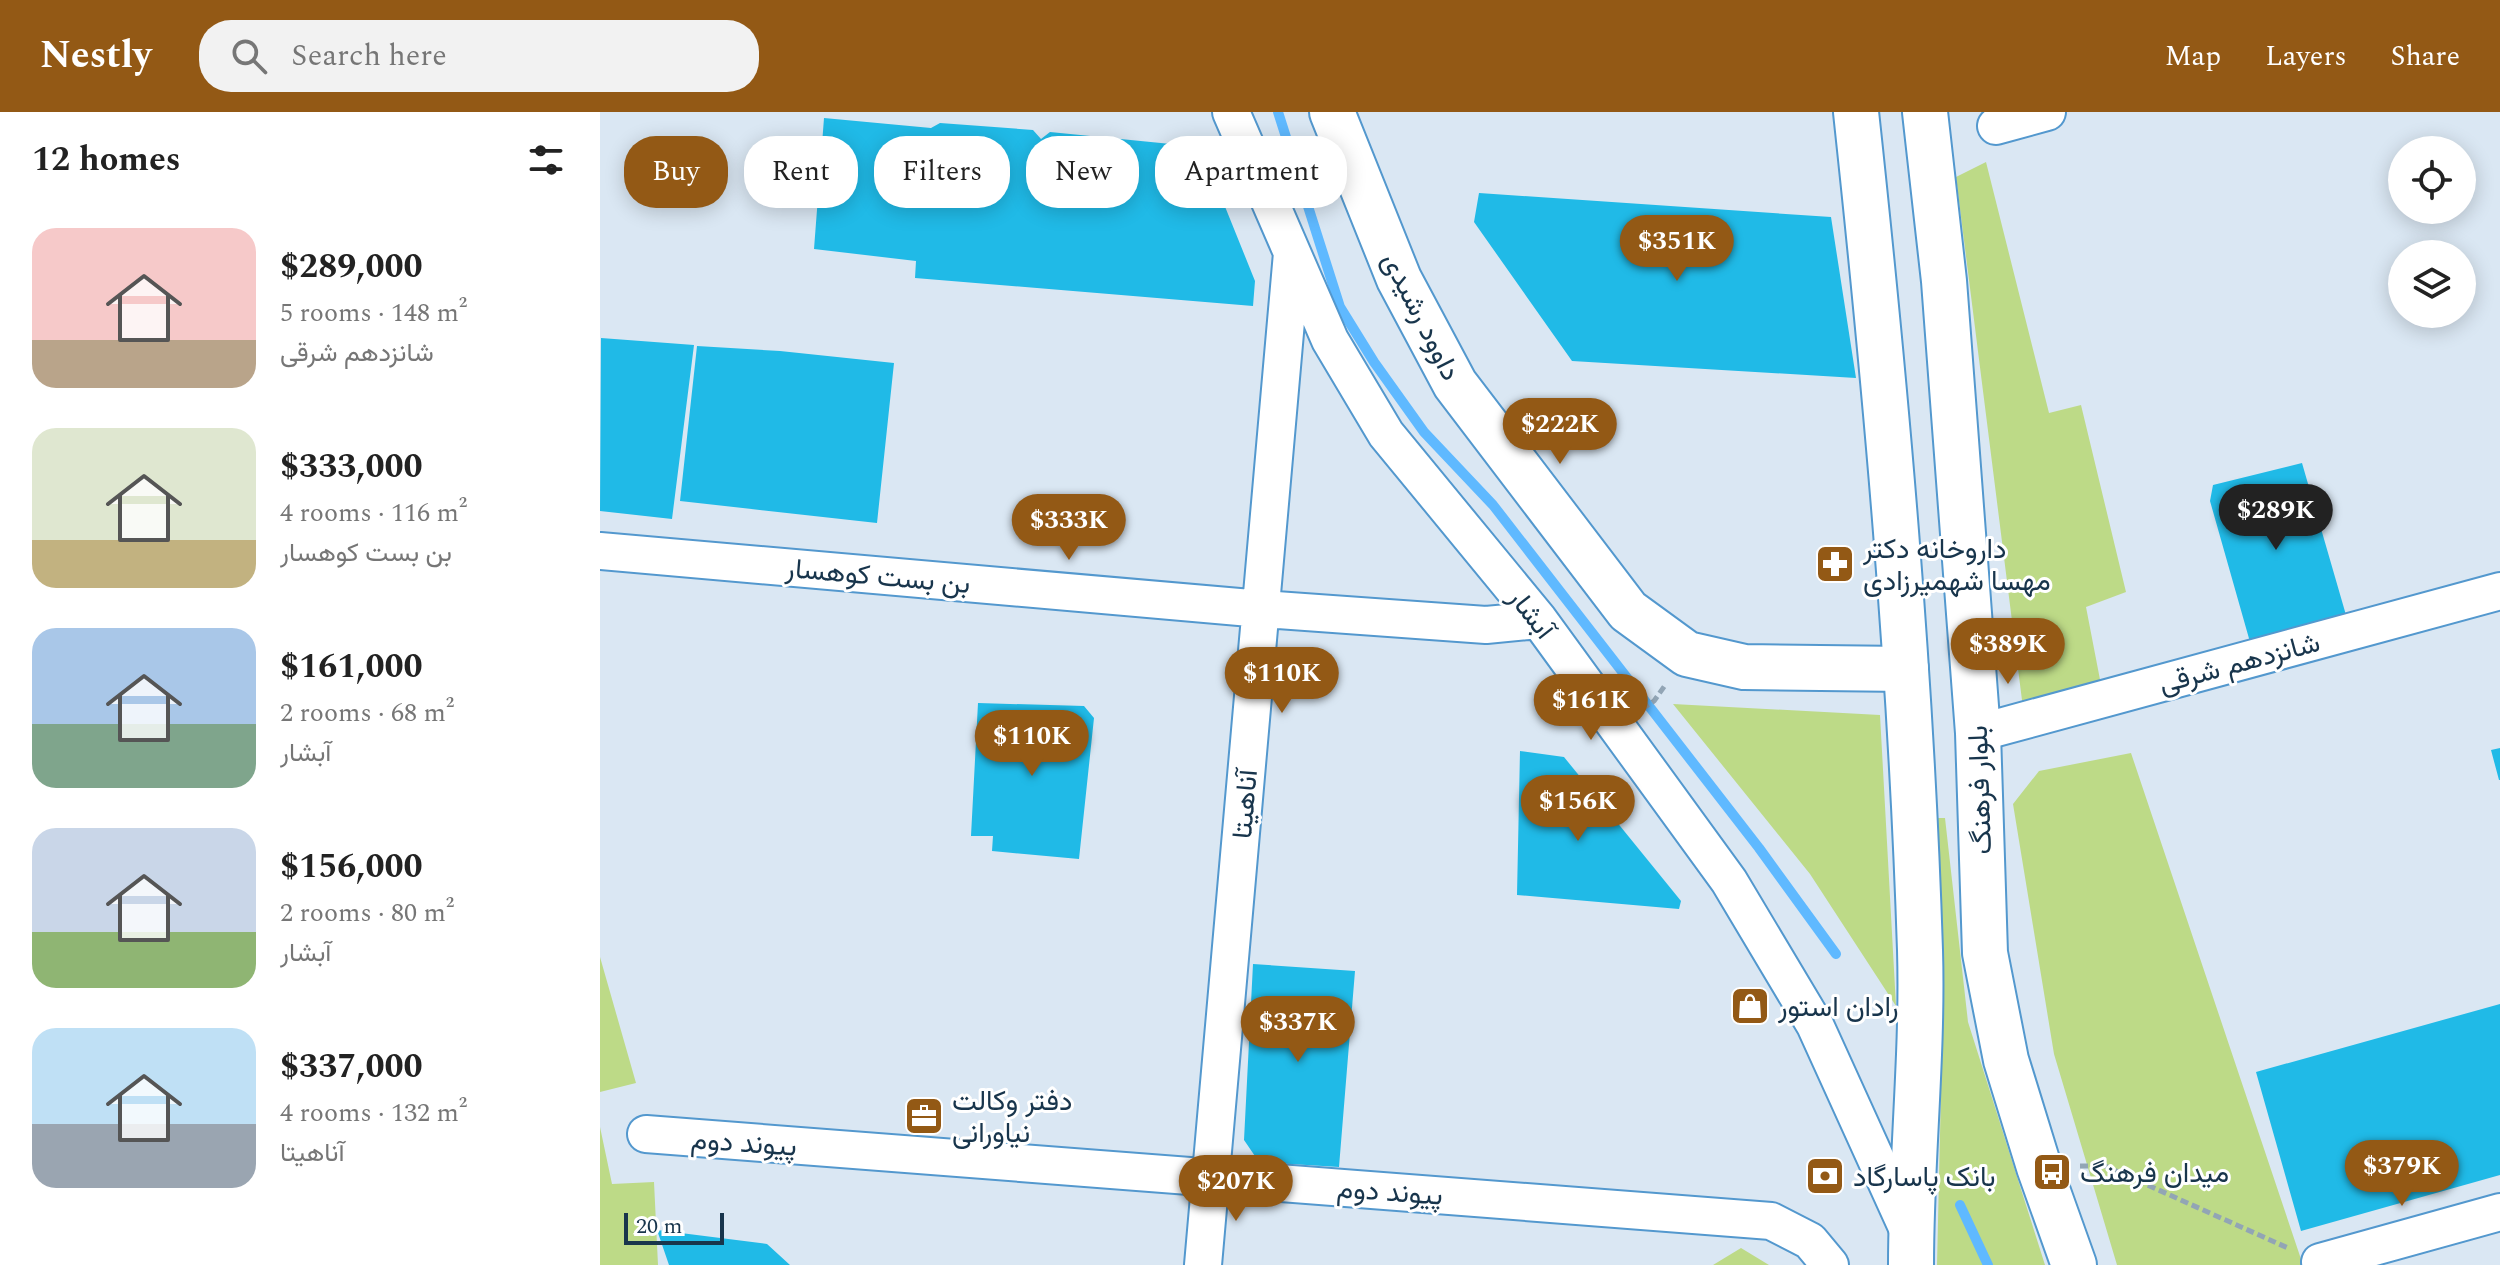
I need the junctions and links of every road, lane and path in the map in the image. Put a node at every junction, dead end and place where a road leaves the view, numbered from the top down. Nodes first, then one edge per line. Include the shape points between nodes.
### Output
1 (1231, 112) edge
2 (1332, 112) edge
3 (1856, 112) edge
4 (1925, 112) edge
5 (2047, 112) edge
6 (1996, 126) dead end
7 (1292, 248) junction
8 (600, 551) edge
9 (2500, 591) edge
10 (1262, 609) junction
11 (1539, 620) junction
12 (1906, 669) junction
13 (1978, 733) junction
14 (646, 1134) dead end
15 (2039, 1167) junction
16 (1209, 1177) junction
17 (2500, 1212) edge
18 (1911, 1250) edge
19 (2320, 1262) joint
20 (1203, 1265) edge
21 (1830, 1265) edge
22 (2074, 1265) edge

1 - 7 street, آبشار
2 - 12 main road, داوود رشیدی via 1399,279 1455,384 1628,611 1687,654 1744,667
3 - 12 main road
4 - 13 main road, بلوار فرهنگ via 1944,281
5 - 6 street
7 - 10 street, آناهیتا
7 - 11 street, آبشار via 1330,340 1386,434
8 - 10 street, بن بست کوهسار
9 - 13 street, شانزدهم شرقی
10 - 11 street, بن بست کوهسار via 1486,625
10 - 16 street, آناهیتا
11 - 18 street, آبشار via 1729,881 1815,1025
12 - 13 main road
12 - 18 main road via 1920,954
13 - 15 main road, بلوار فرهنگ via 1985,953 2006,1060
14 - 16 street, پیوند دوم
15 - 19 path via 2105,1166
15 - 22 main road, بلوار فرهنگ
16 - 20 street, آناهیتا
16 - 21 street, پیوند دوم via 1771,1221 1810,1241
17 - 19 street

